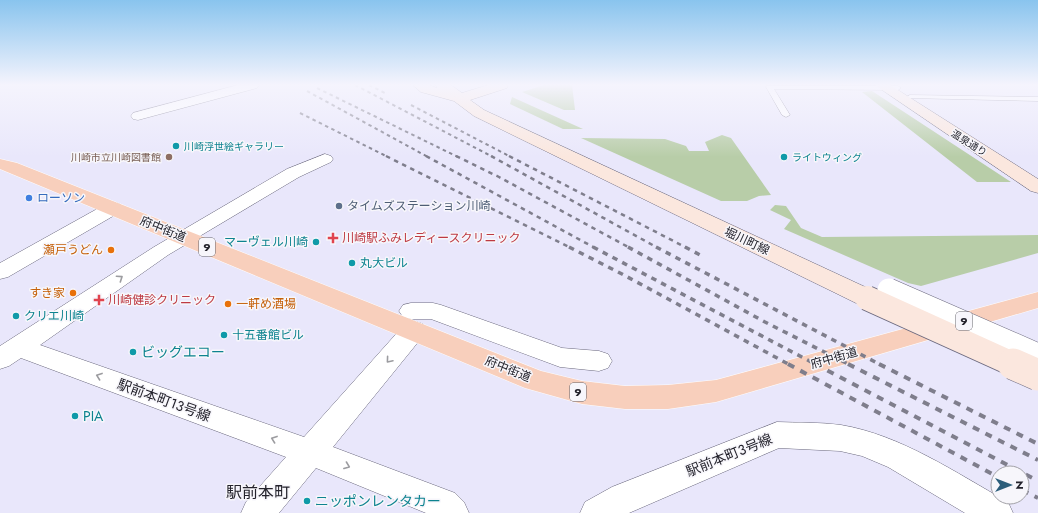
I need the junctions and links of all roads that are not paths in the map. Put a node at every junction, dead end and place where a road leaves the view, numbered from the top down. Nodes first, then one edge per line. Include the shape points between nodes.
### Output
1 (175, 109) edge
2 (474, 109) edge
3 (783, 109) edge
4 (923, 109) edge
5 (927, 109) edge
6 (786, 114) dead end
7 (133, 122) dead end
8 (325, 159) dead end
9 (0, 164) edge
10 (1038, 175) edge
11 (1038, 187) edge
12 (113, 208) junction
13 (183, 238) junction
14 (0, 272) edge
15 (878, 294) junction
16 (1038, 300) edge
17 (413, 320) junction
18 (1033, 345) edge
19 (9, 353) edge
20 (599, 361) dead end
21 (1038, 375) edge
22 (310, 452) junction
23 (258, 513) edge
24 (452, 513) edge
25 (597, 513) edge
26 (996, 513) edge

1 - 7 street
2 - 15 street, 堀川町線
3 - 6 lane
4 - 11 street, 温泉通り
5 - 10 street, 温泉通り
8 - 13 street via 293,173
9 - 12 main road, 府中街道 / 9
12 - 13 main road, 府中街道 / 9
12 - 14 street
13 - 17 main road, 府中街道 / 9
19 -> 13 street
15 - 18 street, bridge
15 - 21 street, 堀川町線, bridge
16 - 17 main road, 府中街道 / 9 via 753,382 709,392 642,399 605,397 535,380
17 - 20 street via 433,311 560,357
17 -> 22 street
22 -> 19 street, 駅前本町13号線
22 - 23 street
22 -> 24 street, 駅前本町13号線 via 443,504
25 - 26 street, 駅前本町3号線 via 624,498 777,435 840,438 864,444 899,457

